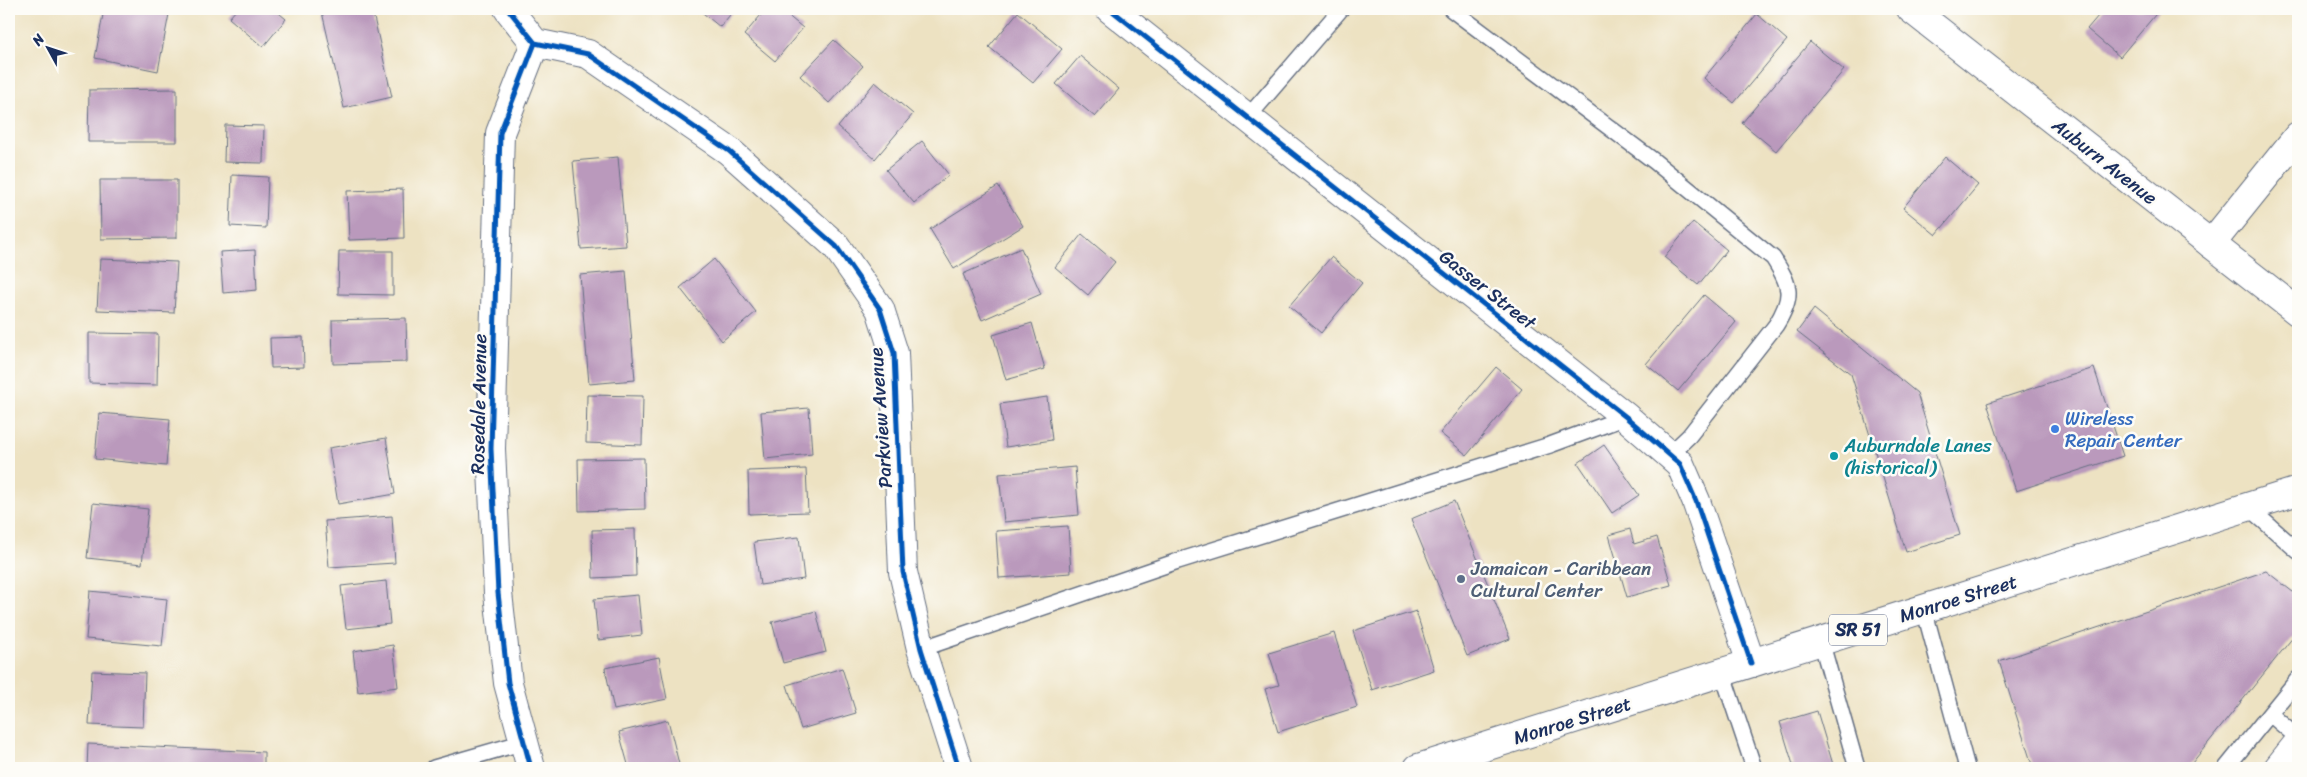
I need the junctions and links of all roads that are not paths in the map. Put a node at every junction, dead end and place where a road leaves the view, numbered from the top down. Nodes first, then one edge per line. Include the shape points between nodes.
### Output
1 (508, 9) edge
2 (1110, 9) edge
3 (1341, 9) edge
4 (1451, 9) edge
5 (1911, 9) edge
6 (535, 43) junction
7 (1248, 117) junction
8 (2298, 136) edge
9 (2211, 244) junction
10 (2298, 312) edge
11 (1626, 416) junction
12 (1670, 454) junction
13 (2298, 491) edge
14 (2248, 507) junction
15 (2298, 551) edge
16 (1924, 609) junction
17 (1821, 641) junction
18 (921, 649) junction
19 (1751, 663) junction
20 (1722, 672) junction
21 (2298, 679) edge
22 (2270, 714) junction
23 (2298, 738) edge
24 (524, 742) junction
25 (2298, 743) edge
26 (434, 768) edge
27 (531, 768) edge
28 (960, 768) edge
29 (1418, 768) edge
30 (1754, 768) edge
31 (1857, 768) edge
32 (1967, 768) edge
33 (2226, 768) edge
34 (2278, 768) edge

1 - 6 street
2 - 7 street, Gasser Street
3 - 7 lane
4 - 12 lane via 1654,162 1773,258 1785,276 1790,293 1781,317 1689,436
5 - 9 street, Auburn Avenue
6 - 18 street, Parkview Avenue via 588,54 729,151 836,246 880,309 894,353 903,572
6 - 24 street, Rosedale Avenue via 500,133 491,449 498,593 508,683
7 - 11 street, Gasser Street
8 - 9 street
9 - 10 street, Auburn Avenue
11 - 12 street, Gasser Street
11 - 18 lane via 1550,445 1178,561
12 - 19 street, Gasser Street via 1680,464 1696,501
13 - 14 street, Monroe Street / SR 51
14 - 15 lane
14 - 16 street, Monroe Street / SR 51
16 - 17 street, Monroe Street / SR 51
16 - 32 lane
17 - 19 street, Monroe Street / SR 51
17 - 31 lane
18 - 28 street, Parkview Avenue
19 - 20 street, Monroe Street / SR 51
20 - 29 street, Monroe Street / SR 51
20 - 30 lane
21 - 22 lane
22 - 23 lane
22 - 33 lane
24 - 26 lane
24 - 27 street, Rosedale Avenue
25 - 34 street

